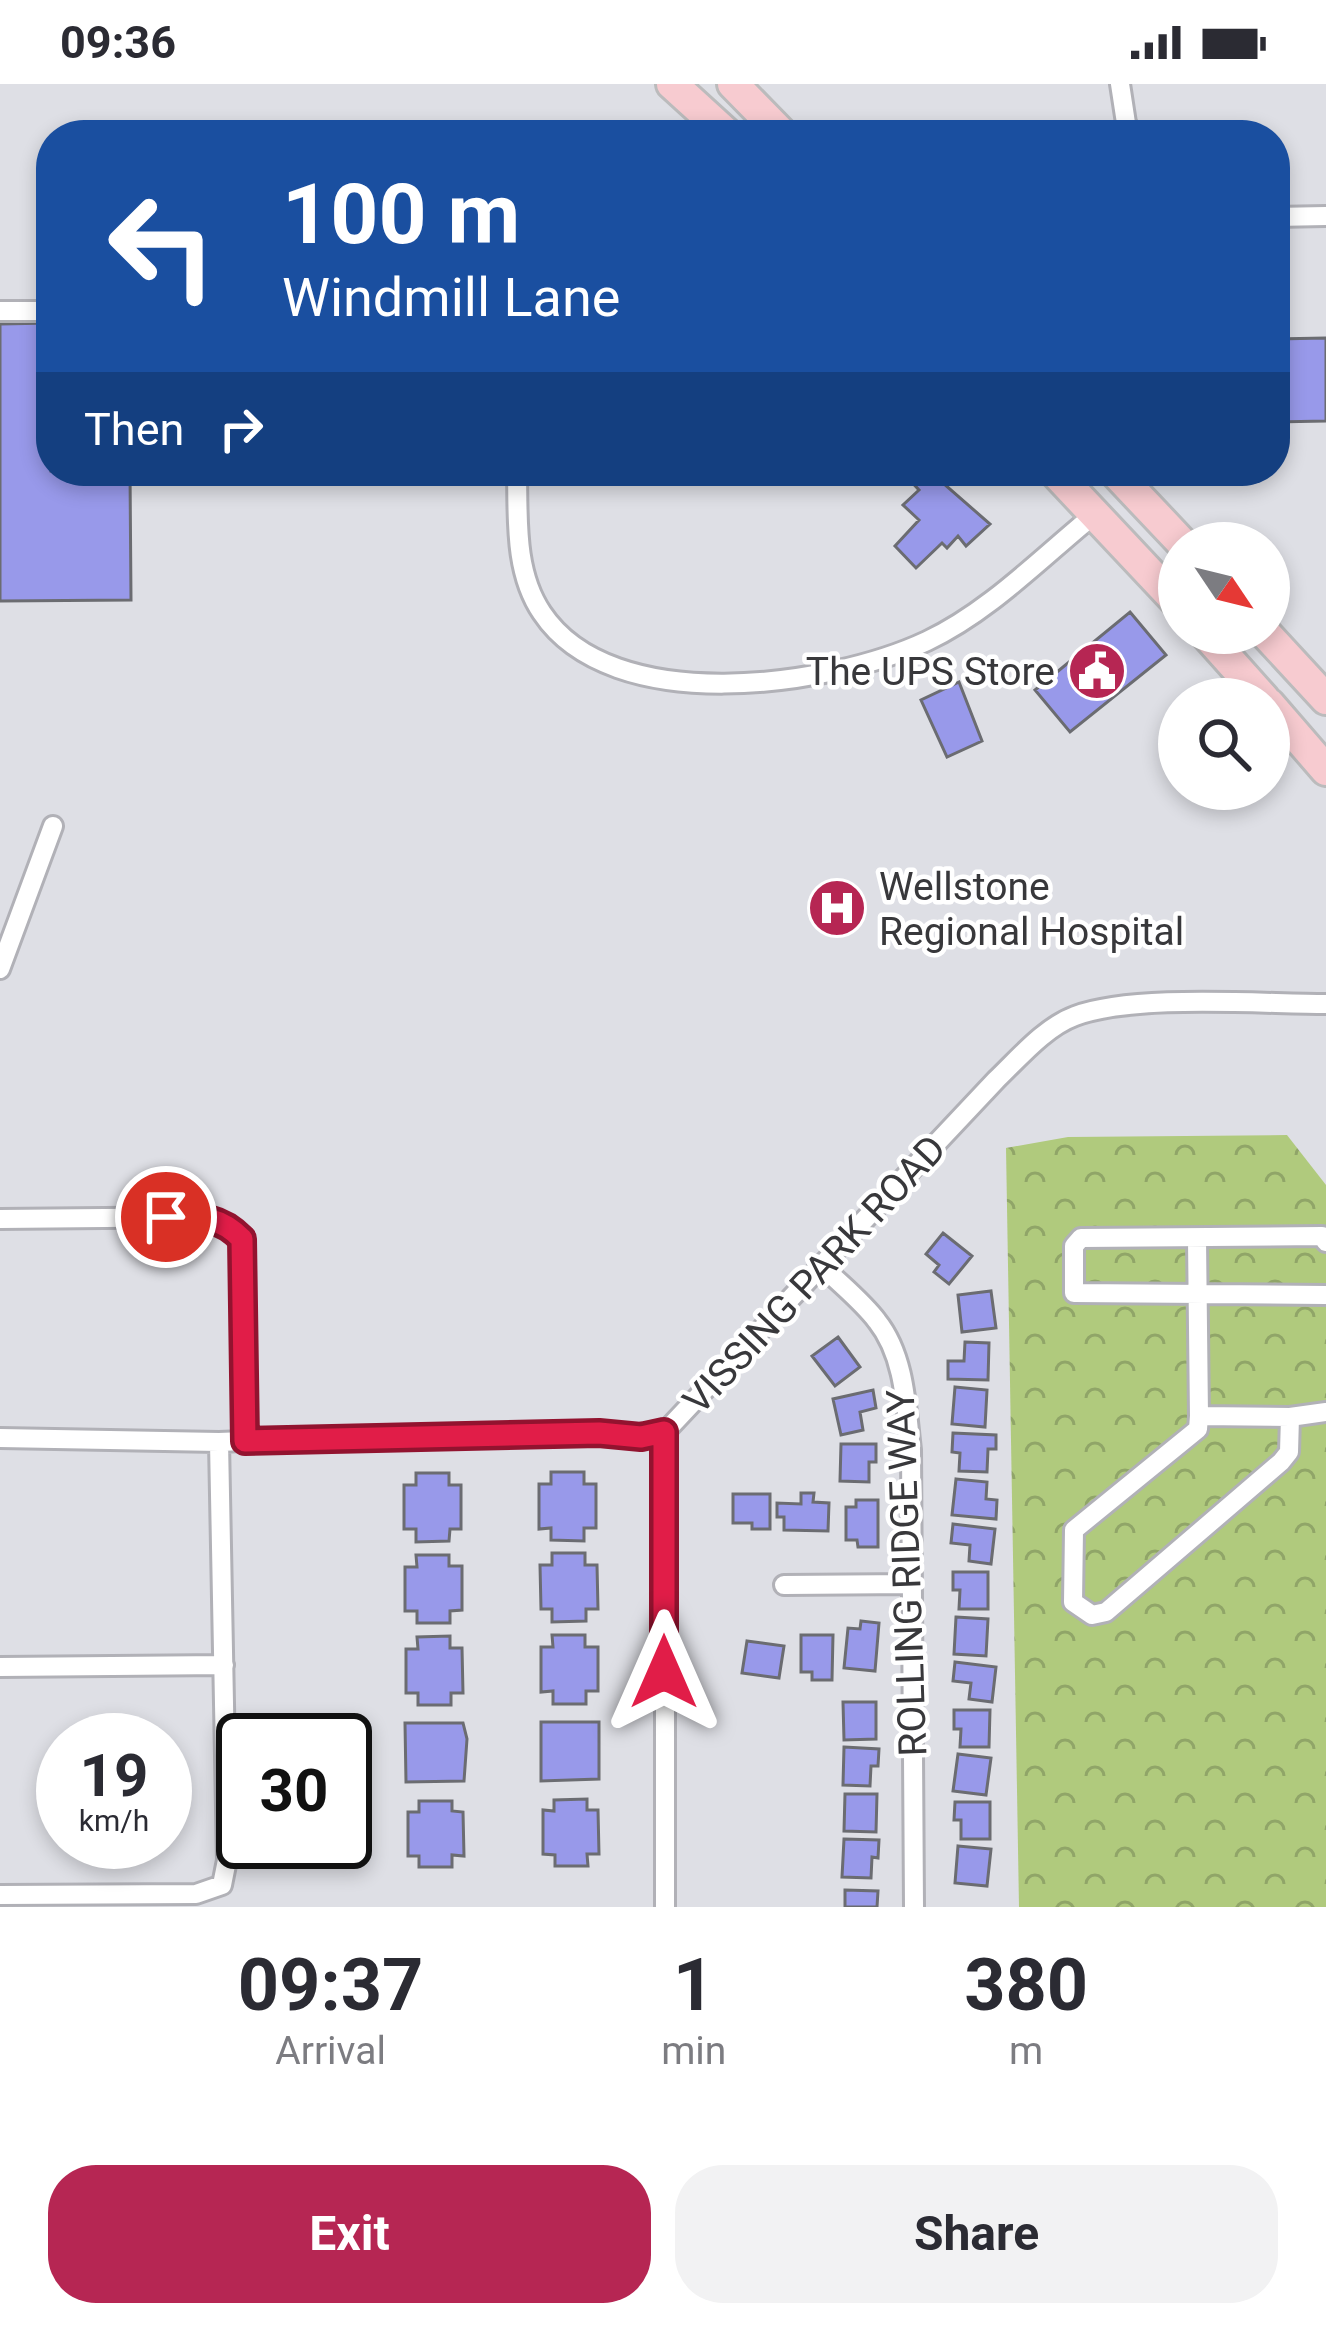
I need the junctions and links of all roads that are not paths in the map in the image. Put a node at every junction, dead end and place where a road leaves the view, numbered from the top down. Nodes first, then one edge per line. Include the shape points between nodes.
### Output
1 (672, 84) edge
2 (733, 84) edge
3 (1120, 84) edge
4 (712, 120) edge
5 (768, 120) edge
6 (1126, 120) edge
7 (1326, 216) edge
8 (1290, 217) edge
9 (0, 311) edge
10 (36, 311) edge
11 (517, 486) edge
12 (1068, 486) edge
13 (1128, 486) edge
14 (1095, 514) junction
15 (1162, 522) edge
16 (1158, 582) edge
17 (1224, 654) edge
18 (1284, 654) edge
19 (1245, 678) edge
20 (1326, 699) edge
21 (1290, 725) edge
22 (1322, 757) edge
23 (53, 826) dead end
24 (0, 969) edge
25 (1326, 1004) edge
26 (0, 1219) edge
27 (1198, 1239) junction
28 (1326, 1242) edge
29 (822, 1266) junction
30 (1198, 1294) junction
31 (1326, 1294) edge
32 (1326, 1412) edge
33 (1199, 1415) junction
34 (1290, 1417) junction
35 (664, 1432) junction
36 (0, 1438) edge
37 (245, 1441) junction
38 (219, 1442) junction
39 (911, 1584) junction
40 (784, 1585) dead end
41 (224, 1665) junction
42 (0, 1667) edge
43 (0, 1895) edge
44 (665, 1907) edge
45 (914, 1907) edge

1 - 4 main road
2 - 5 main road
3 - 6 street
7 - 8 street
9 - 10 street
11 - 14 street via 519,546 541,612 568,642 651,680 801,677 927,641
12 - 14 main road
13 - 15 main road
14 - 16 main road
17 - 19 main road
18 - 20 main road
21 - 22 main road
23 - 24 street
25 - 29 street, VISSING PARK ROAD via 1131,1005 1074,1016 996,1080
26 - 37 street via 208,1216 229,1225 242,1239
27 - 28 street
27 - 30 street
27 - 30 street via 1081,1238 1074,1293
29 - 35 street, VISSING PARK ROAD
29 - 39 street, ROLLING RIDGE WAY via 878,1321 898,1360 911,1450
30 - 31 street
30 - 33 street
32 - 34 street
33 - 34 street
33 - 34 street via 1198,1429 1074,1530 1073,1602 1092,1615 1106,1612 1281,1462
35 - 37 street
35 - 44 street, VISSING PARK ROAD
36 - 38 street
37 - 38 street
38 - 41 street
39 - 40 street
39 - 45 street, ROLLING RIDGE WAY
41 - 42 street
41 - 43 street via 222,1885 196,1894

